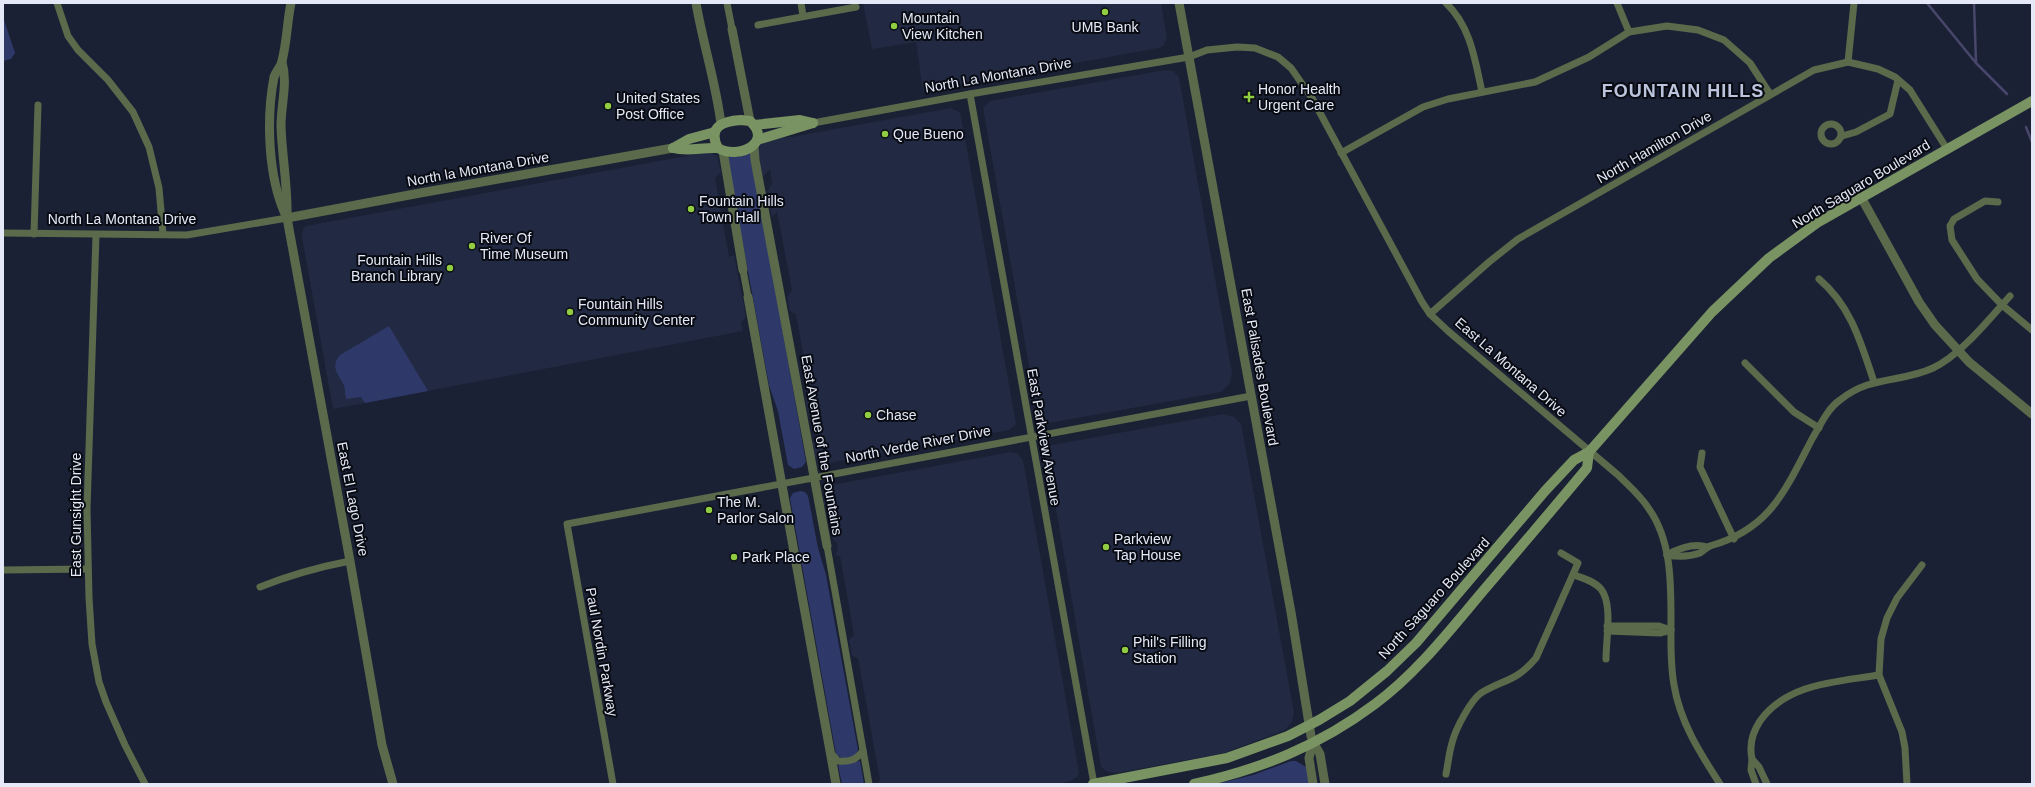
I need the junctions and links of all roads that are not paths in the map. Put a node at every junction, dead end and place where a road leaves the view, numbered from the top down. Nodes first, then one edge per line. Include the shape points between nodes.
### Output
1 (57, 3) edge
2 (291, 3) edge
3 (696, 3) edge
4 (727, 3) edge
5 (801, 3) edge
6 (1179, 3) edge
7 (1446, 3) edge
8 (1618, 3) edge
9 (1854, 3) edge
10 (856, 7) dead end
11 (803, 16) junction
12 (758, 25) dead end
13 (732, 29) joint
14 (1629, 32) junction
15 (1189, 57) junction
16 (1848, 62) junction
17 (1898, 80) junction
18 (1482, 92) junction
19 (970, 94) junction
20 (1770, 94) junction
21 (2029, 103) edge
22 (38, 105) dead end
23 (752, 123) junction
24 (813, 123) junction
25 (718, 128) junction
26 (1842, 136) dead end
27 (755, 142) junction
28 (673, 148) junction
29 (1947, 149) junction
30 (720, 150) junction
31 (1341, 153) junction
32 (1861, 197) junction
33 (1998, 202) dead end
34 (287, 218) junction
35 (3, 233) edge
36 (34, 234) junction
37 (164, 234) junction
38 (96, 235) junction
39 (743, 270) joint
40 (1819, 279) dead end
41 (2010, 296) dead end
42 (748, 297) joint
43 (2002, 305) junction
44 (1430, 314) junction
45 (2032, 330) edge
46 (1958, 351) junction
47 (1744, 363) dead end
48 (1874, 382) junction
49 (1251, 396) junction
50 (2032, 414) edge
51 (1819, 428) junction
52 (1031, 436) junction
53 (1589, 452) junction
54 (1702, 453) dead end
55 (814, 477) junction
56 (783, 483) junction
57 (567, 524) joint
58 (1734, 539) junction
59 (826, 546) joint
60 (1561, 553) dead end
61 (1667, 555) junction
62 (350, 561) junction
63 (1922, 565) dead end
64 (88, 569) junction
65 (3, 570) edge
66 (1574, 575) junction
67 (260, 587) dead end
68 (1607, 628) junction
69 (1671, 630) junction
70 (1606, 659) dead end
71 (1880, 675) junction
72 (1310, 726) junction
73 (1312, 739) junction
74 (863, 751) junction
75 (830, 753) junction
76 (1752, 759) junction
77 (1446, 774) dead end
78 (145, 784) edge
79 (393, 784) edge
80 (613, 784) edge
81 (836, 784) edge
82 (869, 784) edge
83 (1094, 784) edge
84 (1194, 784) edge
85 (1313, 784) edge
86 (1325, 784) edge
87 (1720, 784) edge
88 (1756, 784) edge
89 (1767, 784) edge
90 (1907, 784) edge

1 - 37 street via 68,36 133,112 149,147 159,188
2 - 34 street, East El Lago Drive via 282,62 286,76 281,125 283,166 288,195
3 - 25 street via 701,34 716,90
4 - 13 street
5 - 11 street
6 - 15 street, East Palisades Boulevard
7 - 18 street via 1459,18 1468,36
8 - 14 street
9 - 16 street
10 - 11 street
11 - 12 street
13 - 23 street
14 - 18 street via 1589,57 1535,82
14 - 20 street via 1666,26 1698,30 1724,40 1750,64
15 - 19 street, North La Montana Drive
15 - 31 street, East La Montana Drive via 1206,50 1237,47 1255,48 1278,57 1300,79
15 - 49 street, East Palisades Boulevard
16 - 17 street, North Hamilton Drive via 1878,69
16 - 20 street, North Hamilton Drive via 1814,70
17 - 26 street via 1890,114 1856,132
17 - 29 street, North Hamilton Drive via 1910,90
18 - 31 street via 1424,107
19 - 24 street, North La Montana Drive
19 - 52 street, East Parkview Avenue
20 - 44 street, North Hamilton Drive via 1518,239
21 - 29 main road, North Saguaro Boulevard
22 - 36 street
23 - 24 main road, North La Montana Drive via 800,120
23 - 25 main road via 732,121
23 - 27 main road via 758,132
24 - 27 main road, North La Montana Drive
25 - 28 main road
25 - 30 main road via 714,141
27 - 30 main road via 741,152
27 - 55 street, East Avenue of the Fountains via 755,160
28 - 30 main road via 687,151 704,147
28 - 34 street, North la Montana Drive
29 - 32 main road, North Saguaro Boulevard
30 - 39 street
31 - 44 street, East La Montana Drive via 1401,266
32 - 46 street via 1927,314
32 - 53 main road, North Saguaro Boulevard via 1817,223 1749,275 1712,312
33 - 43 street via 1985,201 1957,217 1950,226 1950,233 1977,279
34 - 37 street, North La Montana Drive via 187,235
34 - 62 street, East El Lago Drive
35 - 36 street, North La Montana Drive
36 - 38 street, North La Montana Drive
37 - 38 street, North La Montana Drive
38 - 64 street, East Gunsight Drive via 87,509
39 - 42 street
40 - 48 street via 1833,291 1847,312 1861,342
41 - 43 street
42 - 56 street
43 - 45 street
43 - 46 street
44 - 53 street, East La Montana Drive
46 - 48 street via 1935,368
46 - 50 street
47 - 51 street via 1794,412
48 - 51 street via 1855,389 1838,401
49 - 52 street, North Verde River Drive
49 - 72 street, East Palisades Boulevard
51 - 58 street via 1786,488 1769,511 1752,528
52 - 55 street, North Verde River Drive
52 - 83 street, East Parkview Avenue
53 - 61 street, East La Montana Drive via 1629,485 1650,510 1662,536
53 - 72 main road, North Saguaro Boulevard via 1574,460 1416,643 1350,701
53 - 73 main road, North Saguaro Boulevard via 1587,468 1420,664 1376,704 1349,723
54 - 58 street via 1700,467
55 - 56 street, North Verde River Drive
55 - 59 street, East Avenue of the Fountains
56 - 57 street, North Verde River Drive
56 - 75 street
57 - 80 street, Paul Nordin Parkway
58 - 61 street via 1680,558
59 - 74 street, East Avenue of the Fountains
60 - 66 street via 1578,563
61 - 69 street, East La Montana Drive via 1670,573
62 - 67 street via 292,574
62 - 79 street, East El Lago Drive via 382,745
63 - 71 street via 1897,598 1887,618 1880,639
64 - 65 street
64 - 78 street, East Gunsight Drive via 92,644 99,682 117,730
66 - 68 street via 1594,583 1601,589 1606,598
66 - 77 street via 1536,658 1526,670 1481,694 1472,702 1452,742
68 - 69 street via 1659,626
68 - 70 street
69 - 87 street, East La Montana Drive via 1673,684 1680,713 1704,760
71 - 76 street via 1812,687 1780,701 1766,713 1755,729 1751,743
71 - 90 street via 1902,732
72 - 73 street, East Palisades Boulevard
72 - 83 main road, North Saguaro Boulevard via 1281,740 1220,760
73 - 84 main road, North Saguaro Boulevard via 1262,766
73 - 85 street via 1309,758
73 - 86 street via 1320,754
74 - 75 street via 854,760 847,761 838,761
74 - 82 street, East Avenue of the Fountains
75 - 81 street
76 - 88 street via 1751,770
76 - 89 street via 1761,770

